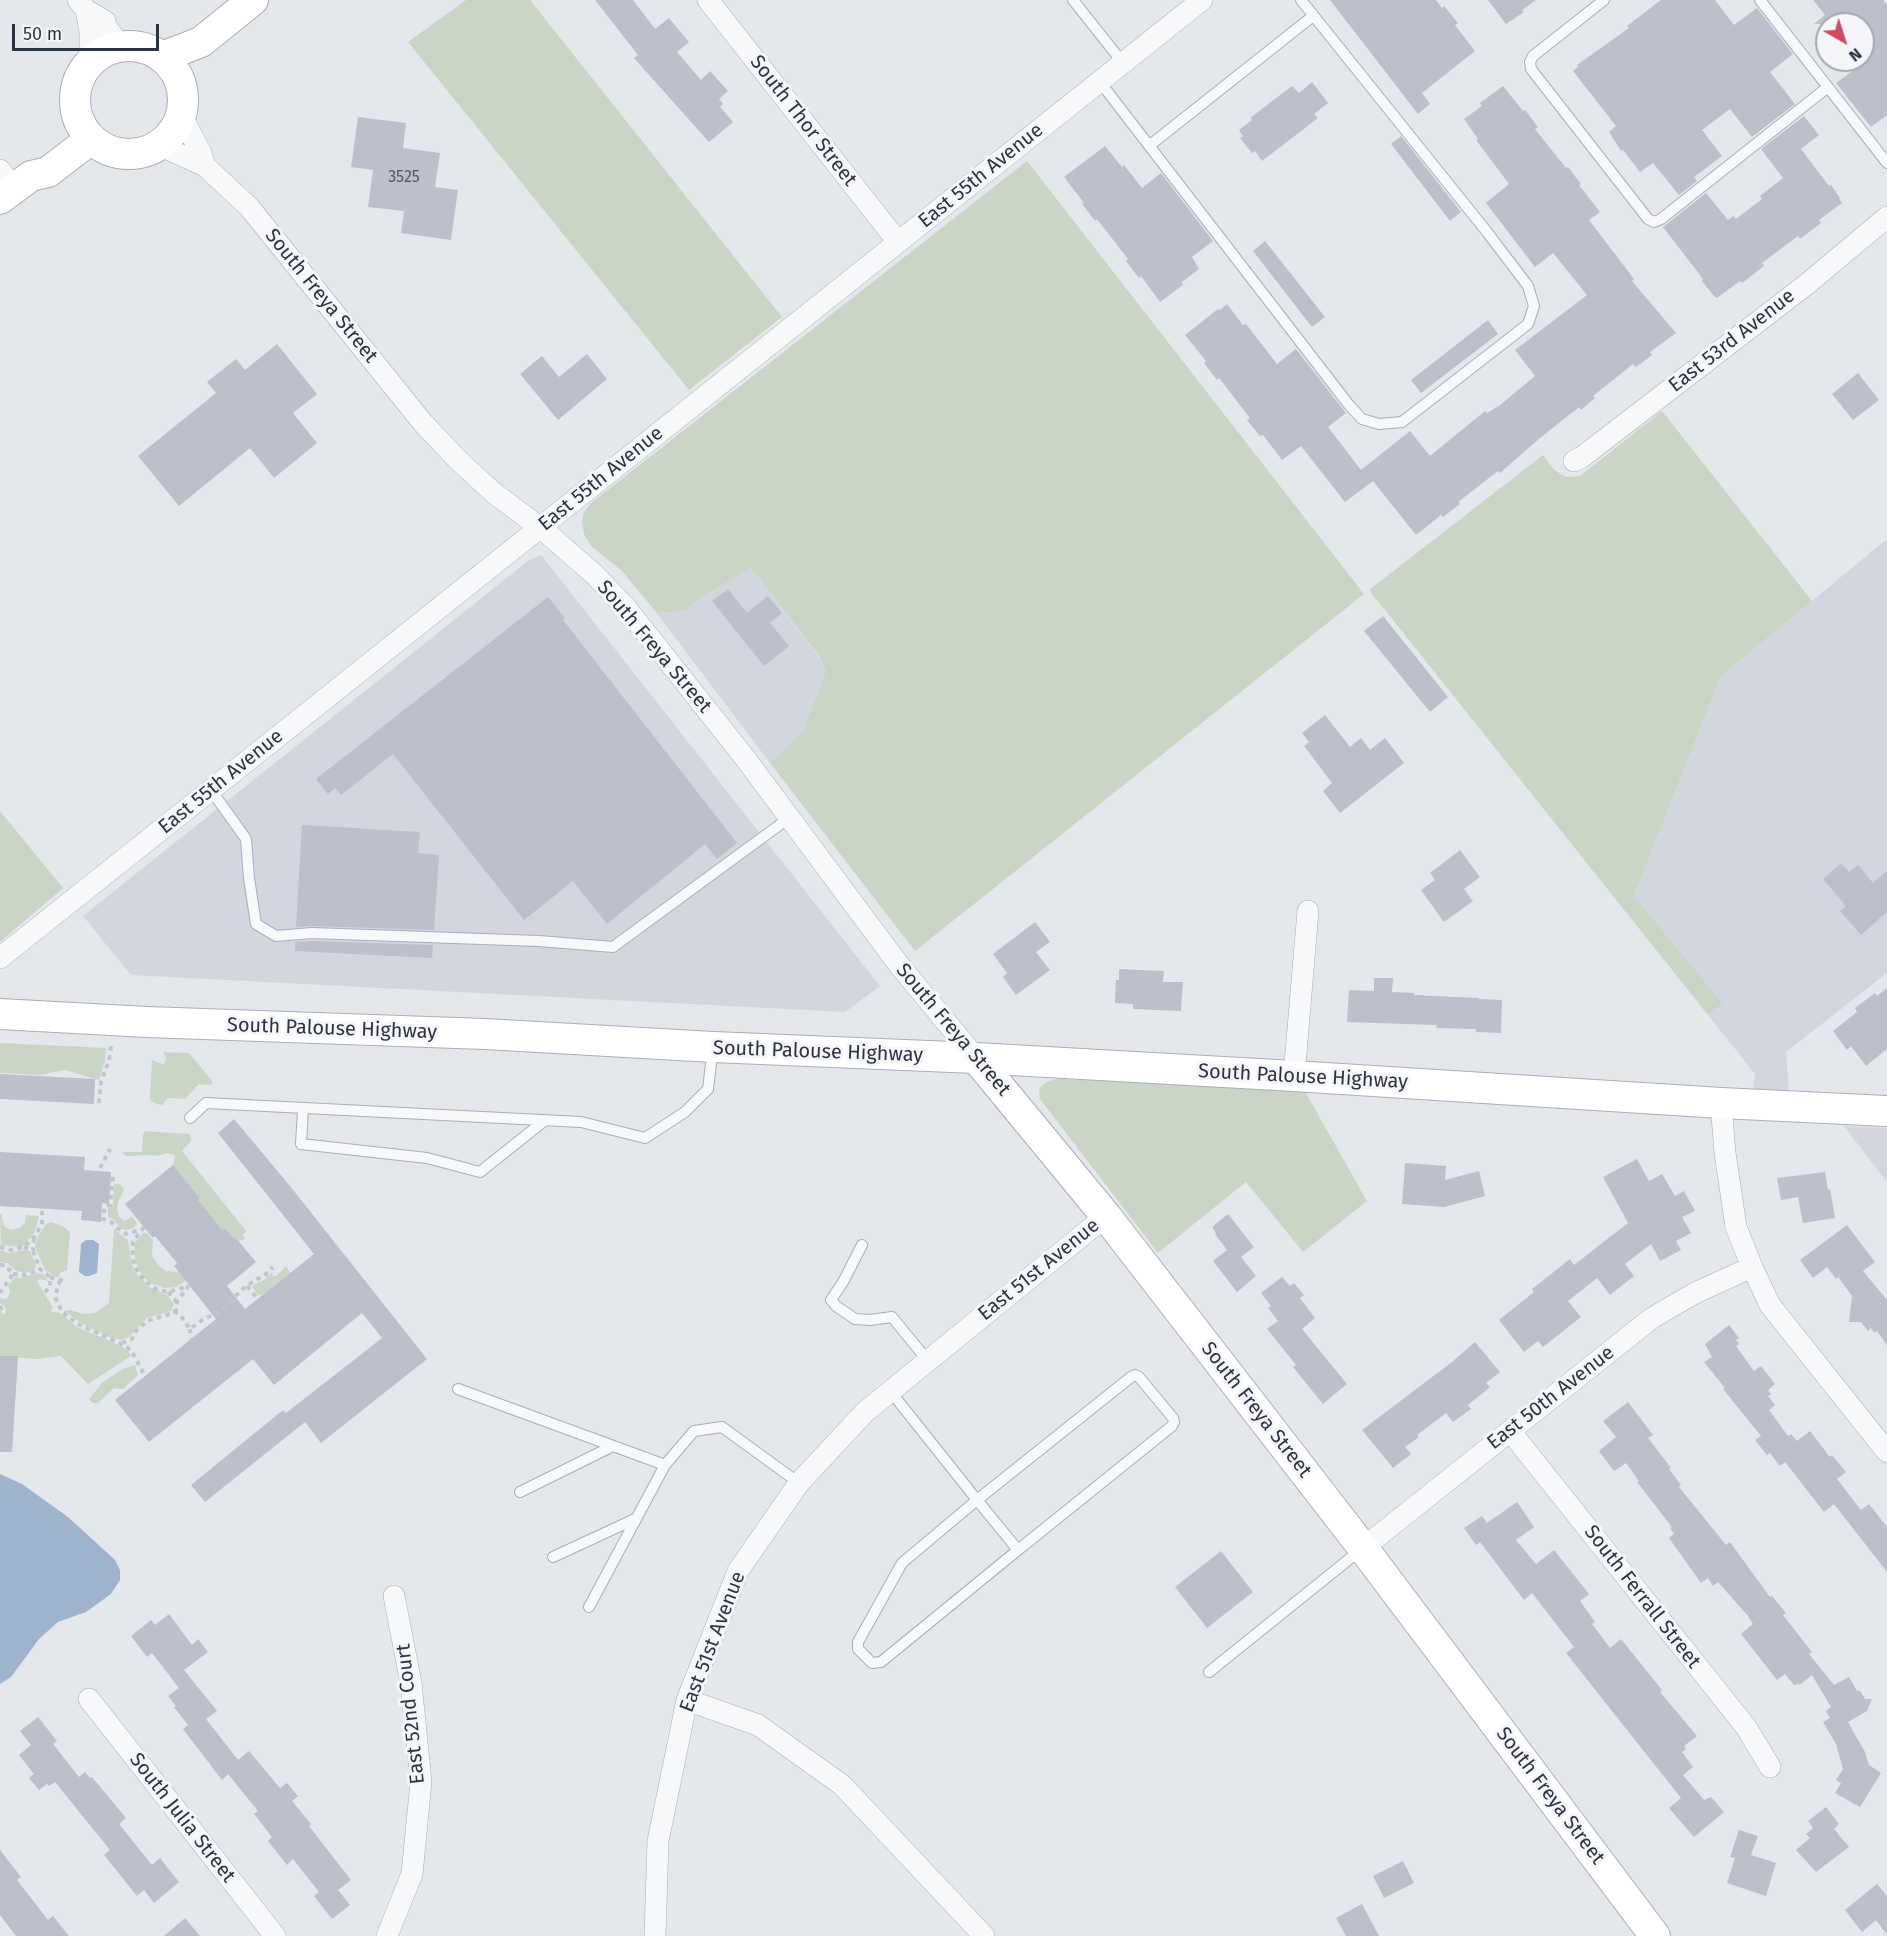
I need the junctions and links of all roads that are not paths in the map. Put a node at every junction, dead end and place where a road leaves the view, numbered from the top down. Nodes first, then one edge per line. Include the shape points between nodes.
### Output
1 (253, 0) edge
2 (708, 0) edge
3 (1073, 0) edge
4 (1202, 0) edge
5 (1301, 0) edge
6 (1604, 0) edge
7 (1760, 0) edge
8 (82, 5) edge
9 (1313, 16) junction
10 (121, 47) junction
11 (90, 62) junction
12 (1123, 63) junction
13 (169, 66) junction
14 (1100, 82) junction
15 (1828, 87) junction
16 (181, 116) junction
17 (86, 132) junction
18 (161, 146) junction
19 (1149, 146) junction
20 (1887, 163) edge
21 (205, 166) junction
22 (11, 183) edge
23 (1887, 217) edge
24 (898, 242) junction
25 (1574, 460) dead end
26 (541, 528) junction
27 (211, 790) junction
28 (789, 818) junction
29 (1308, 911) dead end
30 (0, 958) edge
31 (0, 1014) edge
32 (713, 1047) junction
33 (976, 1058) junction
34 (1294, 1076) junction
35 (1721, 1103) junction
36 (303, 1109) junction
37 (1887, 1111) edge
38 (190, 1118) dead end
39 (544, 1121) junction
40 (1106, 1216) junction
41 (862, 1245) dead end
42 (1752, 1267) junction
43 (928, 1361) junction
44 (458, 1389) dead end
45 (891, 1392) junction
46 (1510, 1431) junction
47 (613, 1446) junction
48 (1887, 1452) edge
49 (665, 1465) junction
50 (799, 1483) junction
51 (520, 1492) dead end
52 (977, 1500) junction
53 (635, 1519) junction
54 (1363, 1548) junction
55 (1018, 1550) junction
56 (553, 1557) dead end
57 (394, 1596) dead end
58 (588, 1607) dead end
59 (1209, 1672) dead end
60 (89, 1699) dead end
61 (687, 1700) junction
62 (1770, 1767) dead end
63 (275, 1936) edge
64 (387, 1936) edge
65 (655, 1936) edge
66 (984, 1936) edge
67 (1655, 1936) edge

1 - 13 main road via 201,42 192,59
2 - 24 street, South Thor Street
3 - 12 lane
4 - 12 street, East 55th Avenue
5 - 9 lane
6 - 15 lane via 1533,56 1531,69 1654,222
7 - 15 lane
8 - 10 street via 105,21
8 - 11 street via 90,31
9 - 19 lane
9 - 19 lane via 1528,286 1534,306 1528,324 1402,422 1379,424 1362,419
10 - 11 main road
10 - 13 main road via 150,50
11 - 17 main road via 75,92 75,108
12 - 14 street, East 55th Avenue
13 - 16 main road via 182,87
14 - 19 lane
14 - 24 street, East 55th Avenue
15 - 20 lane
16 - 18 main road
16 - 21 street, South Freya Street
17 - 18 main road via 104,148 119,153 135,154
17 - 22 main road via 37,156 29,174
18 - 21 street, South Freya Street
21 - 26 street, South Freya Street via 249,207 423,423 495,494
23 - 25 street, East 53rd Avenue via 1797,291
24 - 26 street, East 55th Avenue
26 - 27 street, East 55th Avenue
26 - 28 street, South Freya Street via 627,609
27 - 28 lane via 246,839 256,924 276,936 312,933 613,947
27 - 30 street, East 55th Avenue
28 - 33 street, South Freya Street via 899,965
29 - 34 street
31 - 32 main road, South Palouse Highway
32 - 33 main road, South Palouse Highway
32 - 39 lane via 708,1089 685,1112 645,1138 581,1122
33 - 34 main road, South Palouse Highway
33 - 40 main road, South Freya Street
34 - 35 main road, South Palouse Highway
35 - 37 main road, South Palouse Highway
35 - 42 street via 1736,1227
36 - 38 lane via 206,1103
36 - 39 lane
36 - 39 lane via 301,1144 427,1158 480,1172
40 - 43 street, East 51st Avenue
40 - 54 main road, South Freya Street
41 - 43 lane via 831,1300 855,1318 892,1317
42 - 46 street, East 50th Avenue via 1652,1318
42 - 48 street via 1770,1305
43 - 45 street, East 51st Avenue
44 - 47 lane
45 - 50 street, East 51st Avenue via 865,1412
45 - 52 lane
46 - 54 street, East 50th Avenue
46 - 62 street, South Ferrall Street via 1746,1727
47 - 49 lane
47 - 51 lane
49 - 50 lane via 694,1431 722,1427
49 - 53 lane
50 - 61 street, East 51st Avenue via 738,1571
52 - 55 lane
52 - 55 lane via 902,1563 858,1642 858,1649 872,1663 881,1662
52 - 55 lane via 1135,1375 1173,1418 1172,1426
53 - 56 lane
53 - 58 lane
54 - 59 lane
54 - 67 main road, South Freya Street
57 - 64 street, East 52nd Court via 411,1683 421,1782 412,1874
60 - 63 street, South Julia Street
61 - 65 street, East 51st Avenue via 658,1841
61 - 66 street via 758,1725 842,1785

